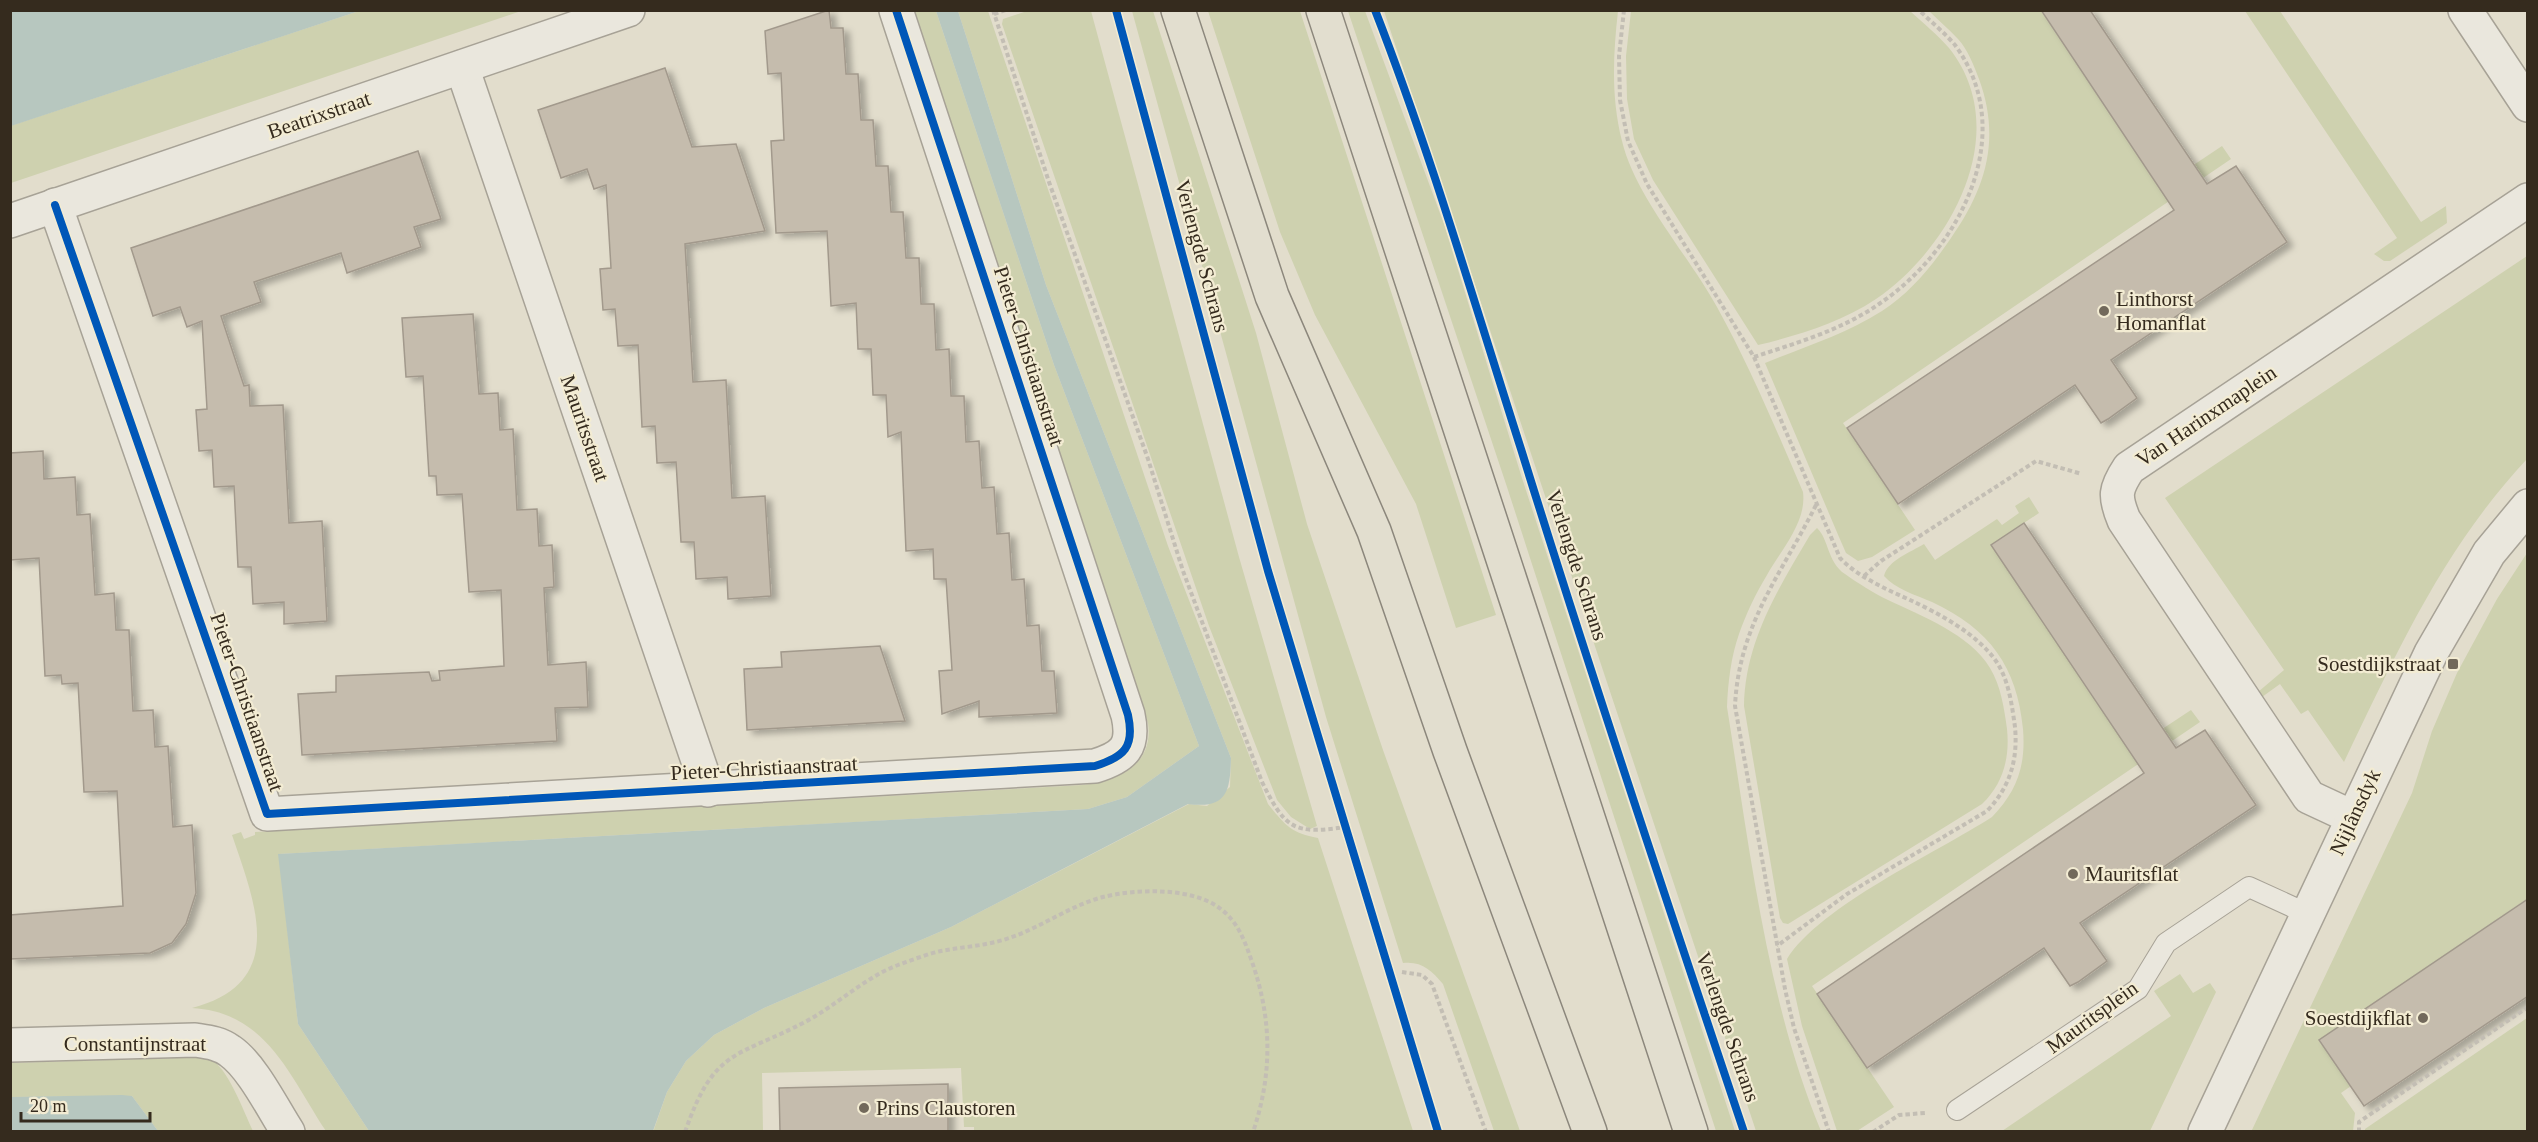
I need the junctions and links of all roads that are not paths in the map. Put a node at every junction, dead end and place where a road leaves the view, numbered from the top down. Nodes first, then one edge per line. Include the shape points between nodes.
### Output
1 (628, 10) edge
2 (896, 10) edge
3 (1178, 10) edge
4 (1323, 10) edge
5 (2464, 10) edge
6 (462, 67) junction
7 (2528, 105) edge
8 (2528, 200) edge
9 (55, 205) junction
10 (10, 221) edge
11 (2528, 506) edge
12 (708, 790) junction
13 (2352, 818) junction
14 (2308, 914) junction
15 (10, 1045) edge
16 (1957, 1110) road end
17 (288, 1131) edge
18 (1590, 1131) edge
19 (1691, 1131) edge
20 (2205, 1131) edge

1 - 6 street, Beatrixstraat
2 - 12 street, Pieter-Christiaanstraat via 1132,731 1128,746 1115,760 1095,766
3 - 18 main road via 1272,296 1374,531 1450,751
4 - 19 main road
5 - 7 street
6 - 9 street, Beatrixstraat
6 - 12 street, Mauritsstraat
8 - 13 street, Van Harinxmaplein via 2129,468 2118,485 2117,502 2124,520 2309,797
9 - 10 street, Beatrixstraat
9 - 12 street, Pieter-Christiaanstraat via 267,814
11 - 13 street, Nijlânsdyk via 2489,553 2431,653
13 - 14 street, Nijlânsdyk
14 - 16 lane, Mauritsplein via 2249,887 2166,943 2138,988
14 - 20 street, Nijlânsdyk
15 - 17 street, Constantijnstraat via 195,1040 215,1043 244,1064

